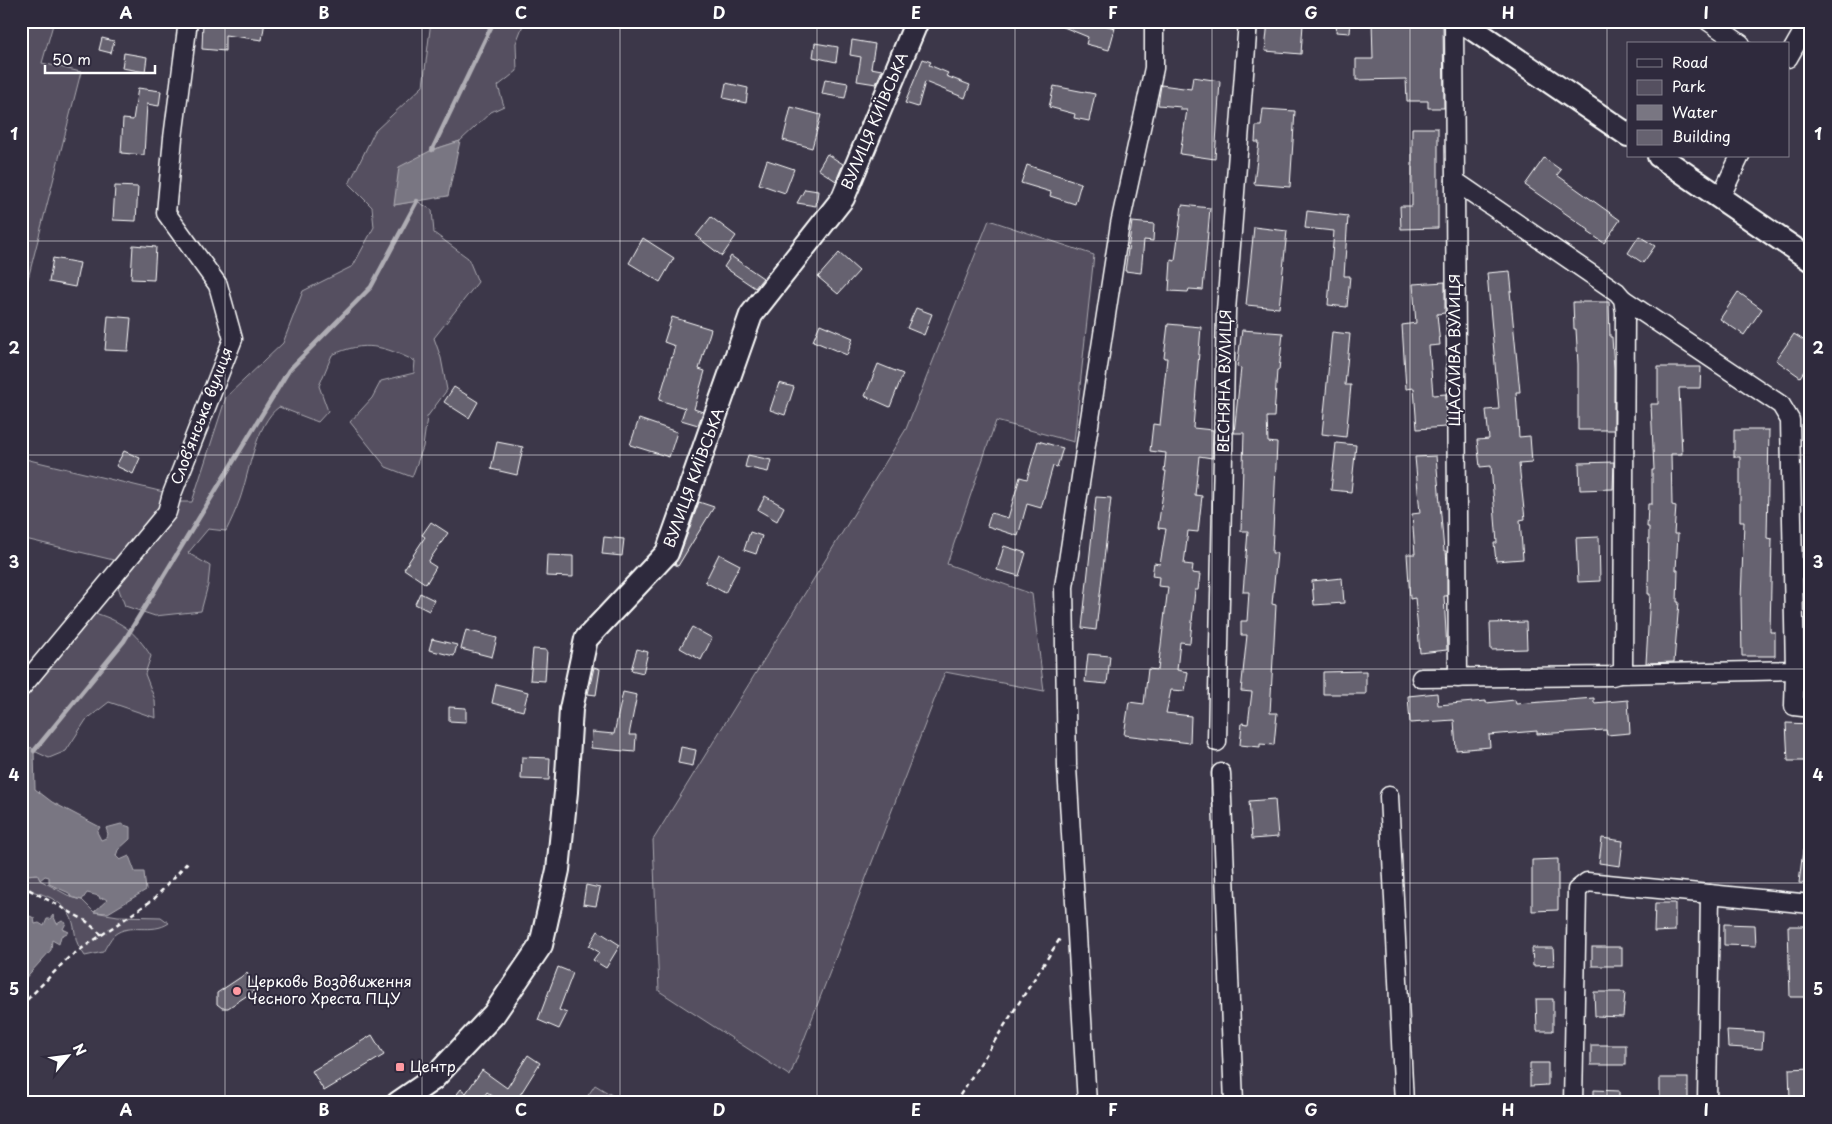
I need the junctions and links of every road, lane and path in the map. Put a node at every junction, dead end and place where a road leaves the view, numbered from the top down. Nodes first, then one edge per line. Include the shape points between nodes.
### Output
1 (188, 21) edge
2 (917, 21) edge
3 (1154, 21) edge
4 (1248, 21) edge
5 (1454, 21) edge
6 (1461, 21) edge
7 (1708, 21) edge
8 (1809, 21) edge
9 (1738, 42) edge
10 (1790, 54) edge
11 (1627, 134) edge
12 (1662, 158) edge
13 (1739, 158) edge
14 (1455, 181) junction
15 (1720, 198) junction
16 (1811, 260) edge
17 (1623, 299) junction
18 (1794, 670) junction
19 (1619, 674) junction
20 (1421, 678) dead end
21 (1458, 678) junction
22 (21, 688) edge
23 (1811, 708) edge
24 (1217, 742) dead end
25 (1221, 773) dead end
26 (1390, 796) dead end
27 (188, 862) dead end
28 (21, 885) edge
29 (1710, 894) junction
30 (1811, 904) edge
31 (1075, 914) junction
32 (102, 935) junction
33 (21, 1006) edge
34 (398, 1103) edge
35 (955, 1103) edge
36 (1087, 1103) edge
37 (1234, 1103) edge
38 (1404, 1103) edge
39 (1573, 1103) edge
40 (1707, 1103) edge

1 - 22 street, Словʼянська вулиця via 166,212 218,286 233,339 167,512
2 - 34 street, ВУЛИЦЯ КИЇВСЬКА via 843,198 752,315 667,553 586,638 572,709 558,870 541,945 494,1014 433,1079
3 - 31 street via 1154,68 1120,224 1064,588 1067,767
4 - 24 street, ВЕСНЯНА ВУЛИЦЯ via 1226,311
5 - 14 street, ЩАСЛИВА ВУЛИЦЯ
6 - 11 street
7 - 9 street
8 - 10 street
12 - 15 street
13 - 15 street
14 - 17 street
14 - 21 street, ЩАСЛИВА ВУЛИЦЯ
15 - 16 street
17 - 18 street via 1781,405 1790,420
17 - 19 street via 1623,669
18 - 19 street
18 - 23 street via 1794,706
19 - 21 street
20 - 21 street
25 - 37 street
26 - 38 street
27 - 32 path via 154,900
28 - 32 path via 86,921
29 - 30 street
29 - 39 street via 1587,882 1577,890
29 - 40 street
31 - 35 path
31 - 36 street
32 - 33 path via 68,958

